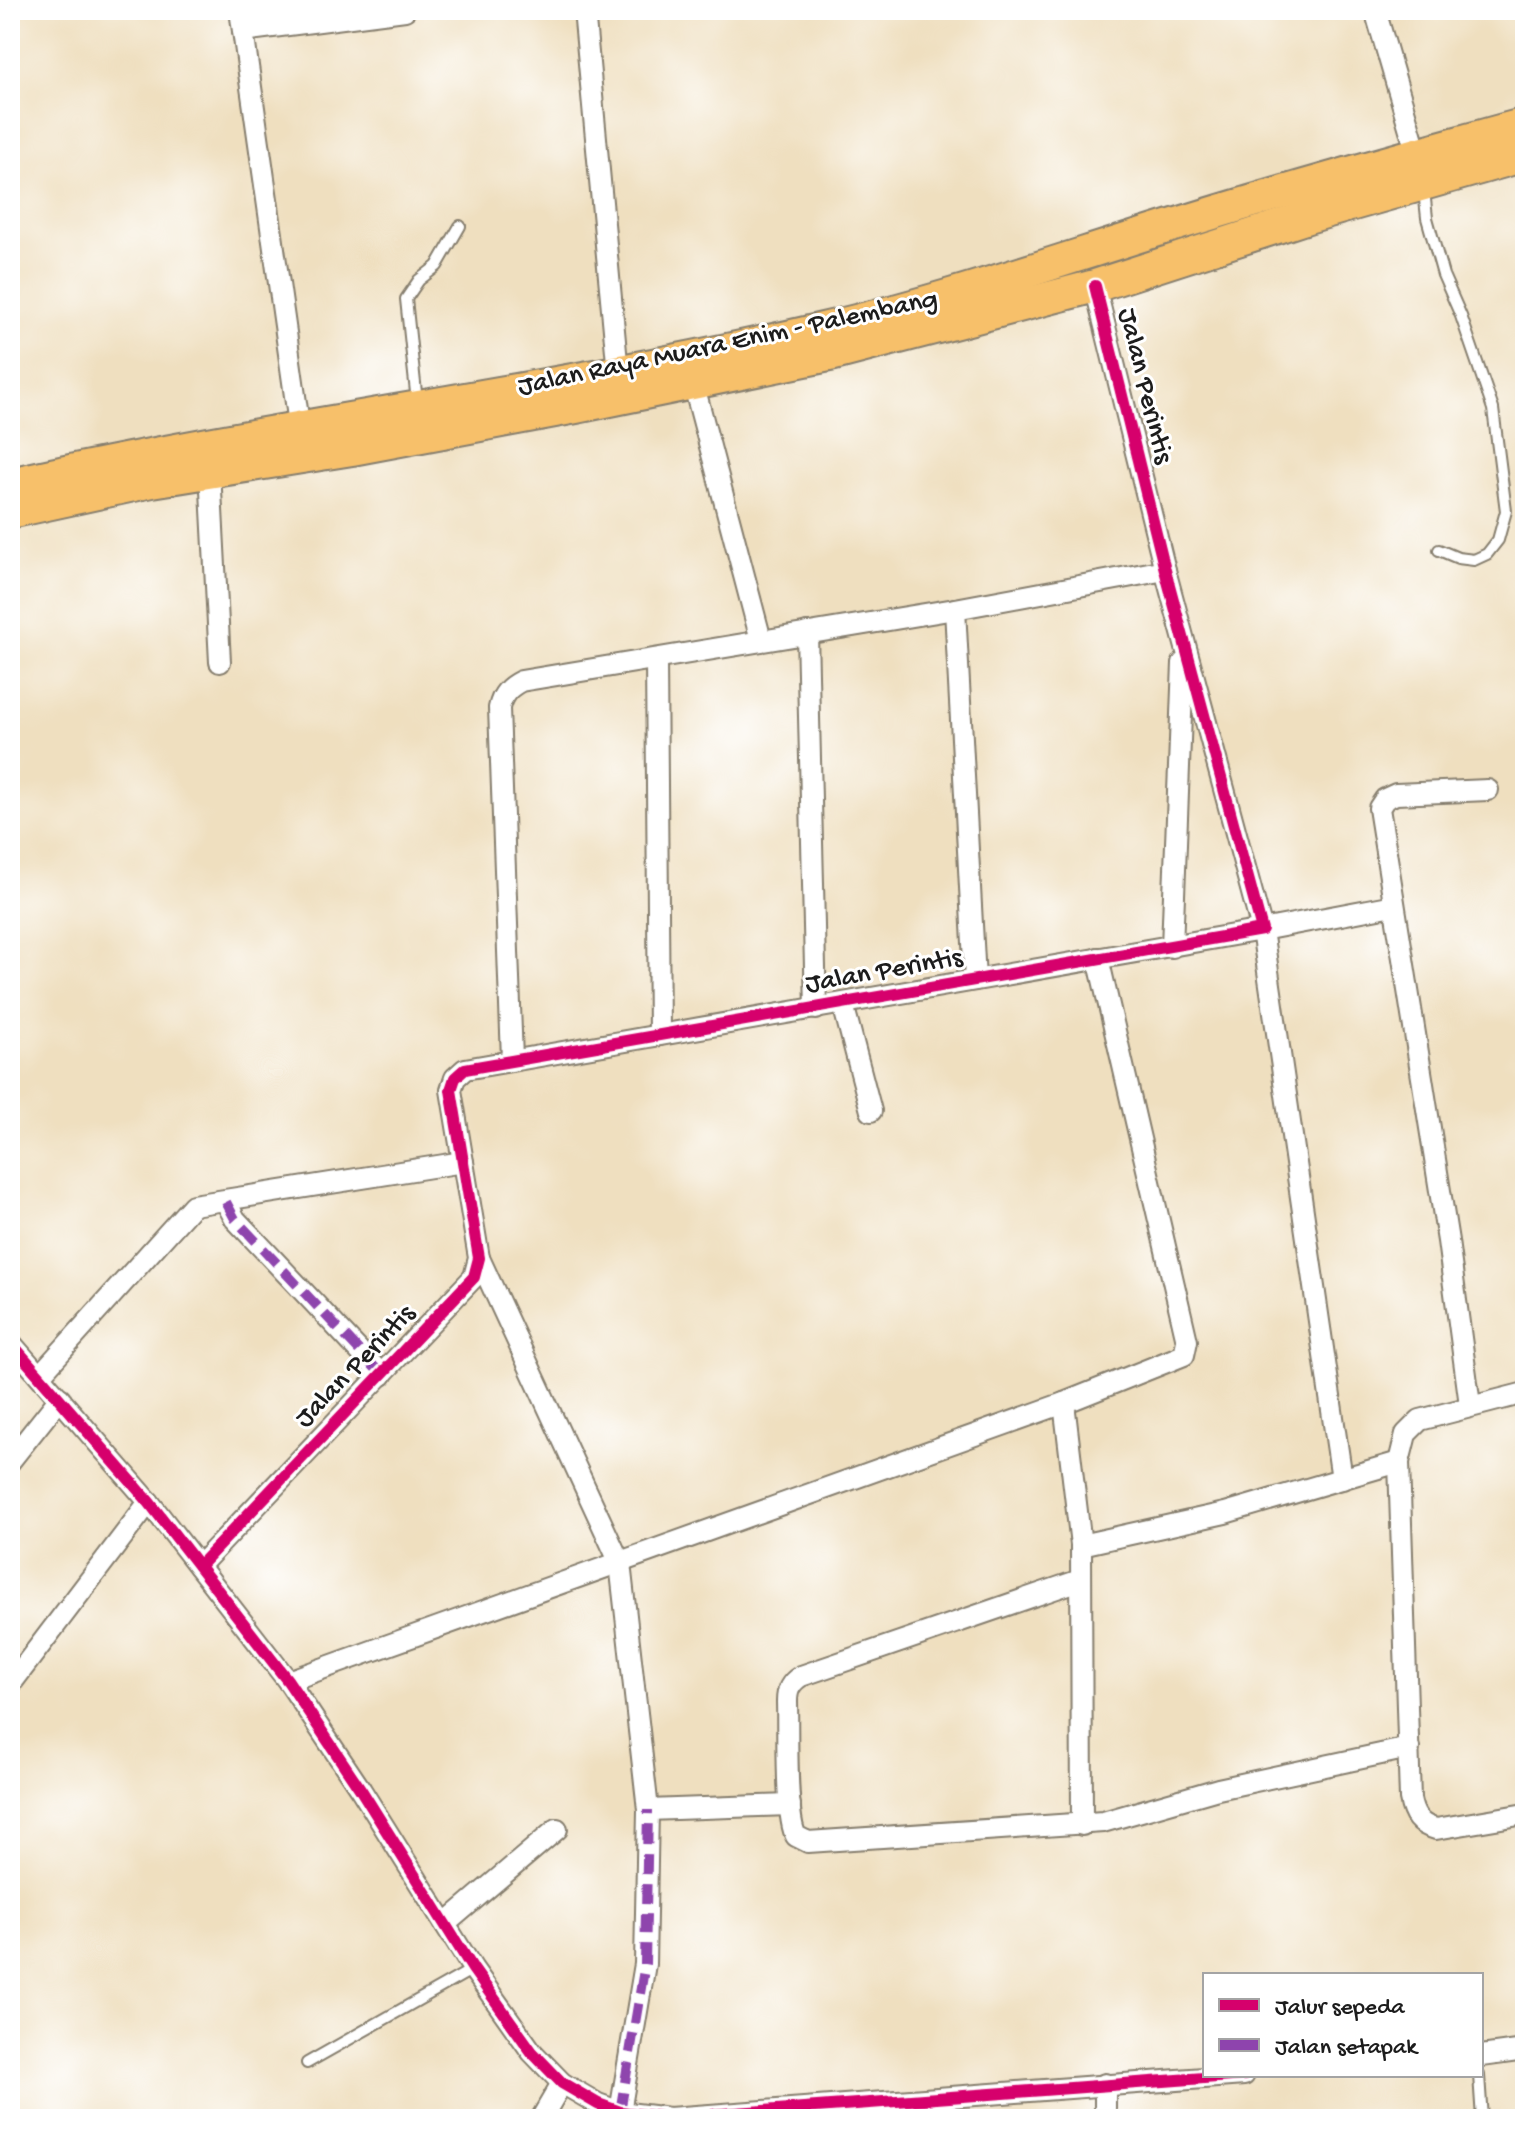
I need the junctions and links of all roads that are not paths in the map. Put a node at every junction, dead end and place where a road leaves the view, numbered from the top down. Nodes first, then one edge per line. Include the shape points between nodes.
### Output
1 (405, 10) edge
2 (584, 10) edge
3 (1375, 10) edge
4 (242, 20) edge
5 (1525, 124) edge
6 (1525, 155) edge
7 (1420, 169) junction
8 (460, 226) dead end
9 (1134, 237) junction
10 (1148, 269) junction
11 (1095, 286) junction
12 (618, 373) junction
13 (693, 382) junction
14 (418, 408) junction
15 (301, 442) junction
16 (210, 471) junction
17 (10, 484) edge
18 (10, 512) edge
19 (1439, 550) dead end
20 (1165, 570) junction
21 (955, 609) junction
22 (807, 633) junction
23 (761, 640) junction
24 (1184, 640) junction
25 (656, 660) junction
26 (220, 662) dead end
27 (1488, 790) dead end
28 (1394, 905) junction
29 (1262, 930) junction
30 (1172, 947) junction
31 (1098, 958) junction
32 (975, 980) junction
33 (843, 1004) junction
34 (816, 1009) junction
35 (659, 1035) junction
36 (512, 1059) junction
37 (871, 1111) dead end
38 (463, 1162) junction
39 (226, 1202) junction
40 (479, 1258) junction
41 (10, 1342) edge
42 (40, 1375) junction
43 (382, 1375) junction
44 (1525, 1393) edge
45 (60, 1398) junction
46 (1064, 1403) junction
47 (1470, 1405) junction
48 (10, 1461) edge
49 (1399, 1462) junction
50 (1342, 1479) junction
51 (149, 1502) junction
52 (1081, 1545) junction
53 (620, 1563) junction
54 (199, 1566) junction
55 (1080, 1580) junction
56 (288, 1681) junction
57 (10, 1685) edge
58 (1409, 1748) junction
59 (790, 1805) junction
60 (648, 1810) junction
61 (1525, 1814) edge
62 (1082, 1825) junction
63 (557, 1829) dead end
64 (445, 1924) junction
65 (473, 1969) junction
66 (1525, 2050) edge
67 (1483, 2056) edge
68 (307, 2063) dead end
69 (1213, 2077) edge
70 (1479, 2077) edge
71 (562, 2083) junction
72 (1105, 2084) junction
73 (620, 2112) junction
74 (821, 2112) edge
75 (645, 2118) edge
76 (541, 2119) edge
77 (1105, 2119) edge
78 (1482, 2119) edge

1 - 4 street
2 - 12 street
3 - 7 street
4 - 15 street
5 - 7 main road, Jalan Raya Muara Enim - Palembang
6 - 7 main road, Jalan Raya Muara Enim - Palembang
7 - 9 main road, Jalan Raya Muara Enim - Palembang via 1299,186
7 - 10 main road, Jalan Raya Muara Enim - Palembang via 1311,216
7 - 19 lane via 1443,275 1493,409 1506,511 1498,540 1487,554 1474,560
8 - 14 lane via 437,266 406,299
9 - 10 main road
9 - 12 main road, Jalan Raya Muara Enim - Palembang via 898,311
10 - 11 main road, Jalan Raya Muara Enim - Palembang
11 - 13 main road, Jalan Raya Muara Enim - Palembang via 834,354
11 - 20 street, Jalan Perintis
12 - 14 main road, Jalan Raya Muara Enim - Palembang
13 - 15 main road, Jalan Raya Muara Enim - Palembang via 576,407
13 - 23 street
14 - 15 main road, Jalan Raya Muara Enim - Palembang
15 - 16 main road, Jalan Raya Muara Enim - Palembang
15 - 17 main road, Jalan Raya Muara Enim - Palembang via 141,455
16 - 18 main road, Jalan Raya Muara Enim - Palembang
16 - 26 street
20 - 21 street
20 - 24 street, Jalan Perintis
21 - 22 street
21 - 32 street
22 - 23 street
22 - 34 street
23 - 25 street
24 - 29 street, Jalan Perintis
24 - 30 street
25 - 35 street
25 - 36 street via 521,681 500,702
27 - 28 street via 1396,794 1385,799 1379,819
28 - 29 street
28 - 47 street
29 - 30 street, Jalan Perintis
29 - 50 street
30 - 31 street, Jalan Perintis
31 - 32 street, Jalan Perintis
31 - 46 street via 1187,1341 1184,1355
32 - 33 street, Jalan Perintis
33 - 34 street, Jalan Perintis
33 - 37 street
34 - 35 street, Jalan Perintis
35 - 36 street, Jalan Perintis
36 - 38 street, Jalan Perintis via 465,1069 452,1083
38 - 39 street
38 - 40 street, Jalan Perintis
39 - 42 street via 188,1209
39 - 43 street via 235,1219
40 - 43 street, Jalan Perintis via 467,1286
40 - 53 street
41 - 42 street
42 - 45 street
43 - 54 street, Jalan Perintis
44 - 47 street
45 - 48 street
45 - 51 street
46 - 52 street
46 - 53 street
47 - 49 street via 1420,1420 1406,1434
49 - 50 street
49 - 58 street
50 - 52 street via 1225,1513
51 - 54 street
51 - 57 street
52 - 55 street
53 - 56 street
53 - 60 street
54 - 56 street
55 - 59 street via 796,1679 787,1696
55 - 62 street
56 - 64 street
58 - 61 street via 1411,1806 1426,1827
58 - 62 street
59 - 60 street
59 - 62 street via 793,1833 808,1842
60 - 73 street via 645,1964
63 - 64 street
64 - 65 street
65 - 68 lane
65 - 71 street via 532,2052
66 - 67 street
69 - 72 street
70 - 78 lane
71 - 73 street
71 - 76 street
72 - 74 street
72 - 77 street
73 - 75 street
74 - 75 street

